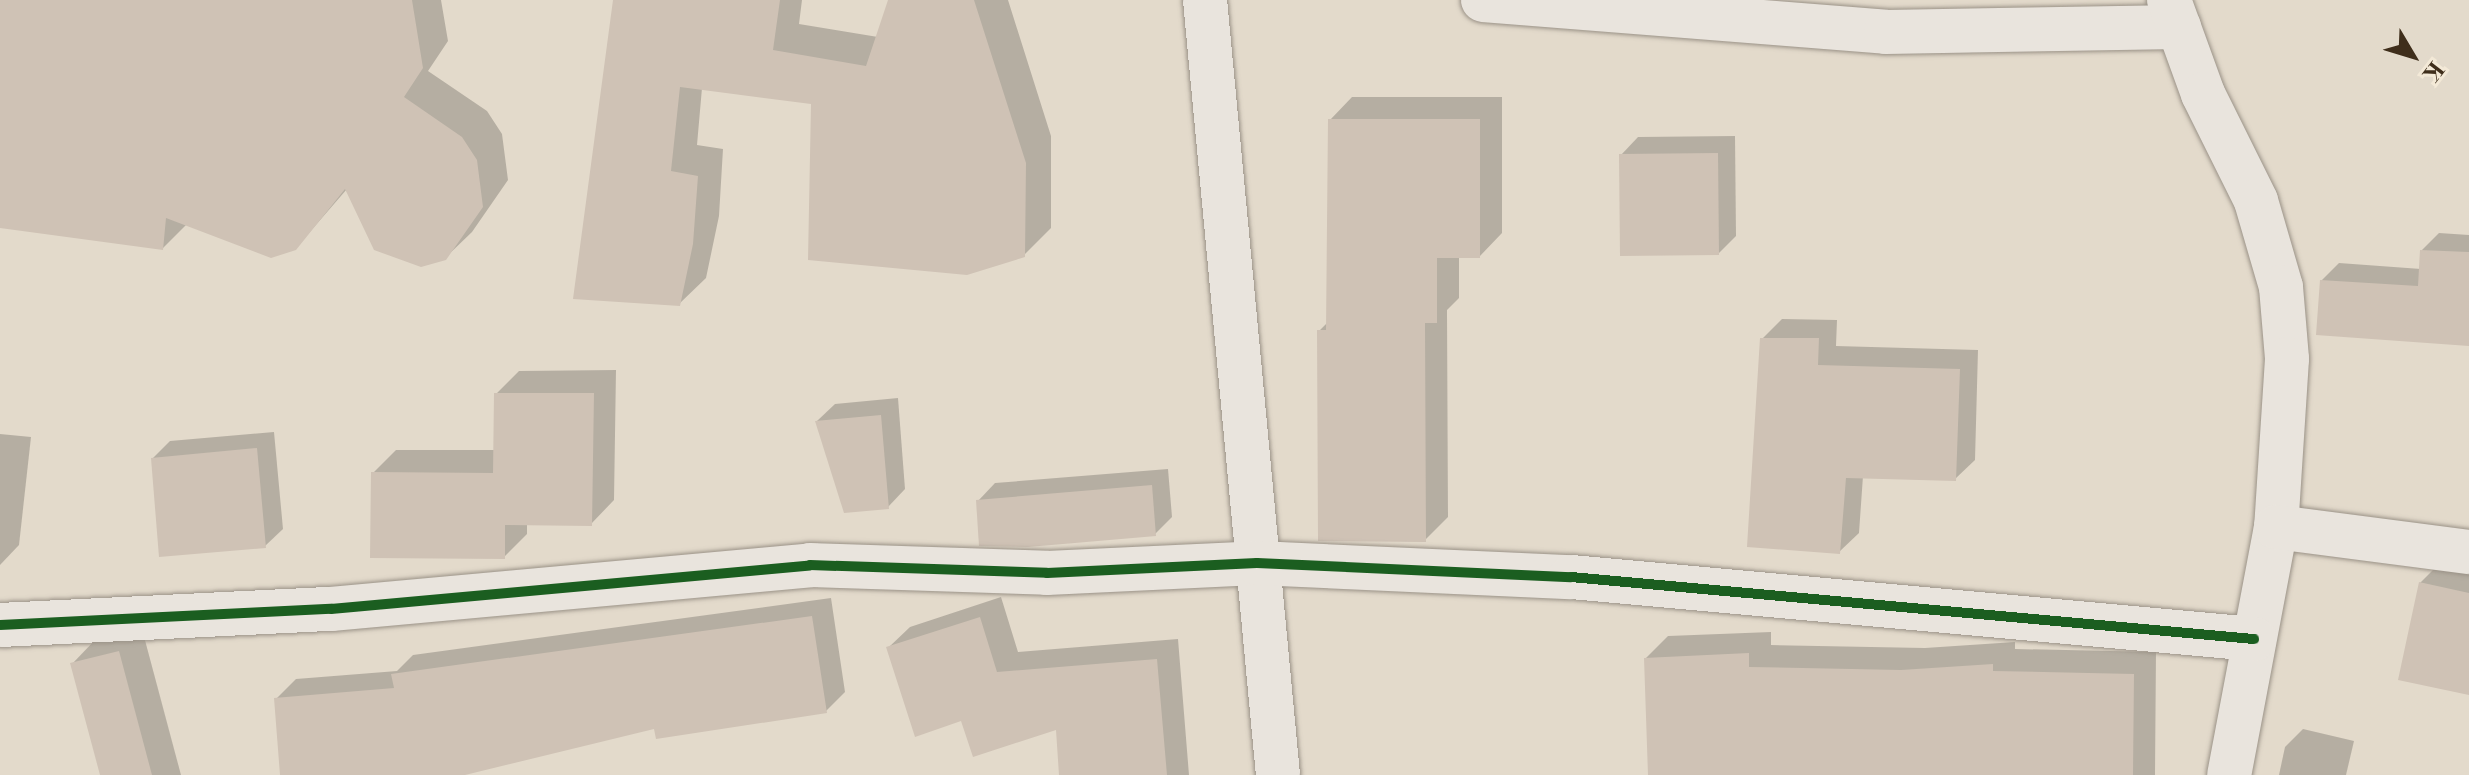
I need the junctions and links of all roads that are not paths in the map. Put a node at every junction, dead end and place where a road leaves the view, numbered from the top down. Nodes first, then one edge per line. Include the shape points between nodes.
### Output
1 (1205, 0) edge
2 (1483, 0) edge
3 (2174, 14) edge
4 (2276, 527) junction
5 (2469, 552) edge
6 (1257, 563) junction
7 (0, 625) edge
8 (2254, 639) junction
9 (1278, 775) edge
10 (2229, 775) edge

1 - 6 street
2 - 3 street via 1886,32
3 - 4 street via 2203,94 2256,201 2281,287 2287,359
4 - 5 street
4 - 8 street
6 - 7 street via 1047,573 810,565 331,609
6 - 8 street via 1571,577
6 - 9 street
8 - 10 street

